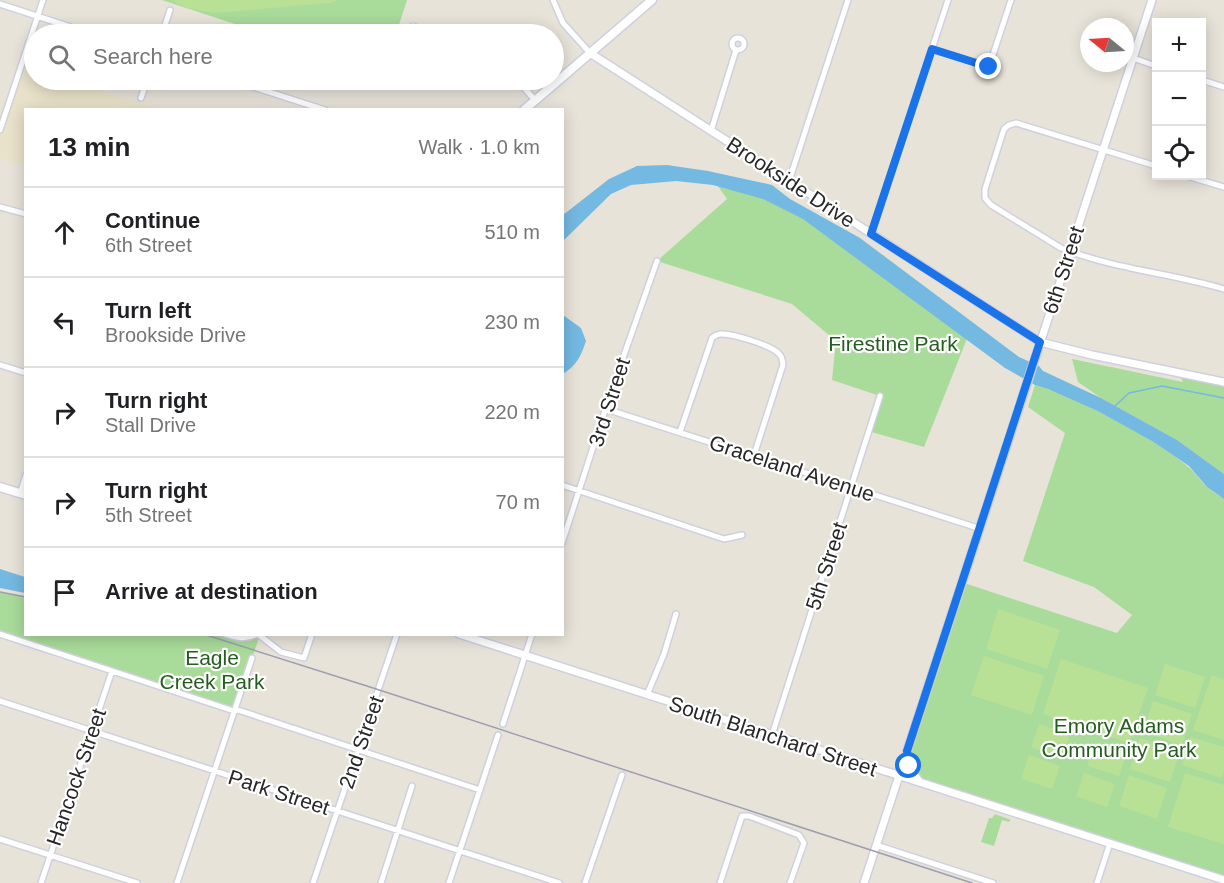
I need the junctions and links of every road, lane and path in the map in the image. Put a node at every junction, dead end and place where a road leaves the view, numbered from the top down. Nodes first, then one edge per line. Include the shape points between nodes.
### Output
1 (43, 0) edge
2 (553, 0) edge
3 (652, 0) edge
4 (848, 0) edge
5 (948, 0) edge
6 (1011, 0) edge
7 (1152, 0) edge
8 (0, 4) edge
9 (170, 10) dead end
10 (37, 16) junction
11 (34, 24) edge
12 (61, 24) edge
13 (165, 24) edge
14 (564, 24) edge
15 (564, 24) edge
16 (932, 49) junction
17 (736, 50) dead end
18 (590, 53) junction
19 (1134, 55) edge
20 (24, 56) edge
21 (1134, 58) edge
22 (1152, 65) edge
23 (1128, 72) edge
24 (564, 75) edge
25 (1206, 81) edge
26 (1224, 87) edge
27 (144, 90) edge
28 (263, 90) edge
29 (526, 90) edge
30 (547, 90) edge
31 (141, 98) dead end
32 (535, 100) junction
33 (319, 108) edge
34 (526, 108) edge
35 (0, 130) edge
36 (711, 131) junction
37 (1103, 149) junction
38 (1152, 165) edge
39 (1200, 180) edge
40 (789, 181) junction
41 (1224, 187) edge
42 (0, 207) edge
43 (24, 213) edge
44 (871, 234) junction
45 (1069, 252) junction
46 (657, 261) dead end
47 (1224, 289) edge
48 (1040, 342) junction
49 (0, 365) edge
50 (24, 372) edge
51 (1224, 382) edge
52 (880, 396) dead end
53 (606, 409) junction
54 (680, 432) junction
55 (754, 455) junction
56 (564, 486) edge
57 (0, 487) edge
58 (851, 487) junction
59 (580, 491) junction
60 (23, 494) edge
61 (978, 528) junction
62 (742, 536) dead end
63 (564, 537) edge
64 (676, 614) dead end
65 (0, 634) edge
66 (231, 636) edge
67 (254, 636) edge
68 (260, 636) edge
69 (311, 636) edge
70 (396, 636) edge
71 (465, 636) edge
72 (531, 636) edge
73 (525, 656) junction
74 (252, 658) dead end
75 (112, 671) junction
76 (647, 695) junction
77 (0, 701) edge
78 (235, 710) junction
79 (503, 724) dead end
80 (91, 731) junction
81 (498, 735) dead end
82 (772, 735) junction
83 (358, 750) junction
84 (907, 751) junction
85 (214, 770) junction
86 (622, 775) dead end
87 (899, 776) junction
88 (921, 783) junction
89 (412, 786) dead end
90 (480, 790) junction
91 (338, 811) junction
92 (398, 831) junction
93 (0, 839) edge
94 (1110, 843) junction
95 (876, 845) junction
96 (459, 850) junction
97 (50, 855) junction
98 (1224, 880) edge
99 (41, 883) edge
100 (136, 883) edge
101 (177, 883) edge
102 (313, 883) edge
103 (381, 883) edge
104 (449, 883) edge
105 (559, 883) edge
106 (585, 883) edge
107 (720, 883) edge
108 (790, 883) edge
109 (864, 883) edge
110 (993, 883) edge
111 (1097, 883) edge

1 - 10 street
2 - 15 street, Brookside Drive
3 - 18 main road
4 - 40 street
5 - 16 street
6 - 16 street via 989,67
7 - 19 street, 6th Street
8 - 10 street
9 - 13 street
10 - 11 street
10 - 12 street
14 - 18 street, Brookside Drive
16 - 44 street
17 - 36 street
18 - 24 main road
18 - 36 street, Brookside Drive
20 - 35 street
21 - 22 street
23 - 37 street, 6th Street
25 - 26 street
27 - 31 street
28 - 33 street
29 - 32 street
30 - 32 main road
32 - 34 main road
36 - 40 street, Brookside Drive
37 - 38 street
37 - 45 street, 6th Street
37 - 45 street via 1029,125 1011,124 1004,132 985,189 985,198 991,205
39 - 41 street
40 - 44 street, Brookside Drive
42 - 43 street
44 - 48 street, Brookside Drive
45 - 47 street
45 - 48 street, 6th Street
46 - 53 street, 3rd Street
48 - 51 street, Brookside Drive
48 - 61 street, 6th Street
49 - 50 street
52 - 58 street, 5th Street
53 - 54 street, Graceland Avenue
53 - 59 street, 3rd Street
54 - 55 street, Graceland Avenue
54 - 55 street via 709,342 720,334 735,336 775,350 782,358
55 - 58 street, Graceland Avenue
56 - 59 street
57 - 60 main road
58 - 61 street, Graceland Avenue
58 - 82 street, 5th Street
59 - 62 street via 724,539
59 - 63 street, 3rd Street
61 - 84 street, 6th Street
64 - 76 street
65 - 75 street
66 - 67 street
68 - 69 street via 281,652 304,658
70 - 83 street, 2nd Street
71 - 73 street, South Blanchard Street
72 - 73 street
73 - 76 street, South Blanchard Street
73 - 79 street
74 - 78 street
75 - 78 street
75 - 80 street, Hancock Street
76 - 82 street, South Blanchard Street
77 - 80 street, Park Street
78 - 83 street
78 - 85 street
80 - 85 street, Park Street
80 - 97 street, Hancock Street
81 - 90 street
82 - 87 street, South Blanchard Street
83 - 90 street
83 - 91 street, 2nd Street
84 - 87 street, 6th Street
84 - 88 street via 910,769
85 - 91 street, Park Street
85 - 101 street
86 - 106 street
87 - 88 street, South Blanchard Street
87 - 95 street, 6th Street
88 - 94 street, South Blanchard Street
89 - 92 street
90 - 96 street
91 - 92 street, Park Street
91 - 102 street, 2nd Street
92 - 96 street, Park Street
92 - 103 street
93 - 97 street
94 - 98 street, South Blanchard Street
94 - 111 street
95 - 109 street, 6th Street
95 - 110 street
96 - 104 street
96 - 105 street, Park Street
97 - 99 street, Hancock Street
97 - 100 street
107 - 108 street via 742,816 799,835 804,843

